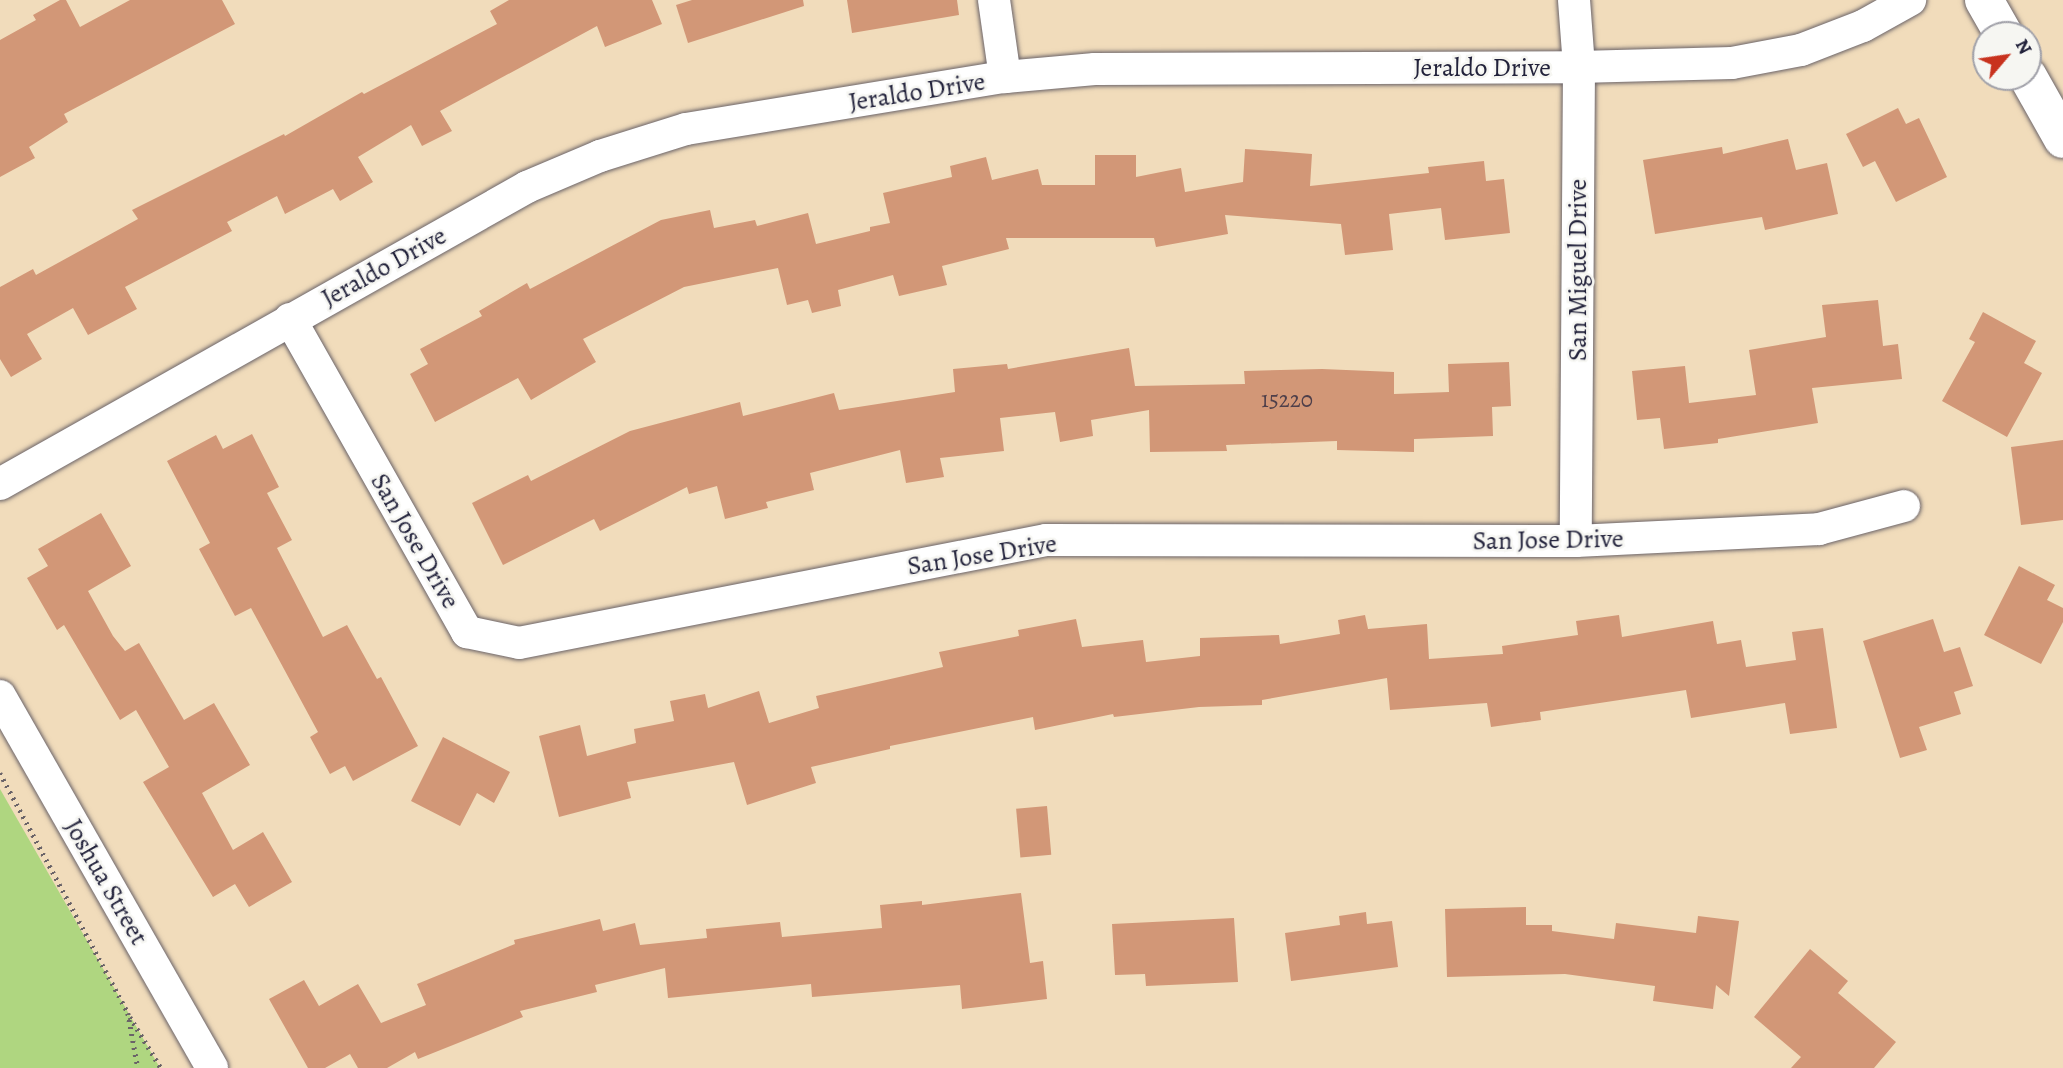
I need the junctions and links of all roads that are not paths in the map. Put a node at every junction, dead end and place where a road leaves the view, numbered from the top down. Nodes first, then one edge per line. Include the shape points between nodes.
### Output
1 (994, 0) edge
2 (1574, 0) edge
3 (1910, 0) edge
4 (1983, 0) edge
5 (1996, 21) edge
6 (1579, 67) junction
7 (1005, 77) junction
8 (2036, 91) edge
9 (2063, 139) edge
10 (290, 320) junction
11 (0, 484) edge
12 (1903, 506) dead end
13 (1576, 541) junction
14 (0, 696) edge
15 (212, 1068) edge

1 - 7 street
2 - 6 street, San Miguel Drive
3 - 6 street, Jeraldo Drive via 1863,26 1801,50 1732,64
4 - 5 main road
6 - 7 street, Jeraldo Drive via 1095,69
6 - 13 street, San Miguel Drive
7 - 10 street, Jeraldo Drive via 686,129 600,156 527,187
8 - 9 main road
10 - 11 street, Jeraldo Drive
10 - 13 street, San Jose Drive via 467,632 519,643 1046,540
12 - 13 street, San Jose Drive via 1819,529
14 - 15 street, Joshua Street

